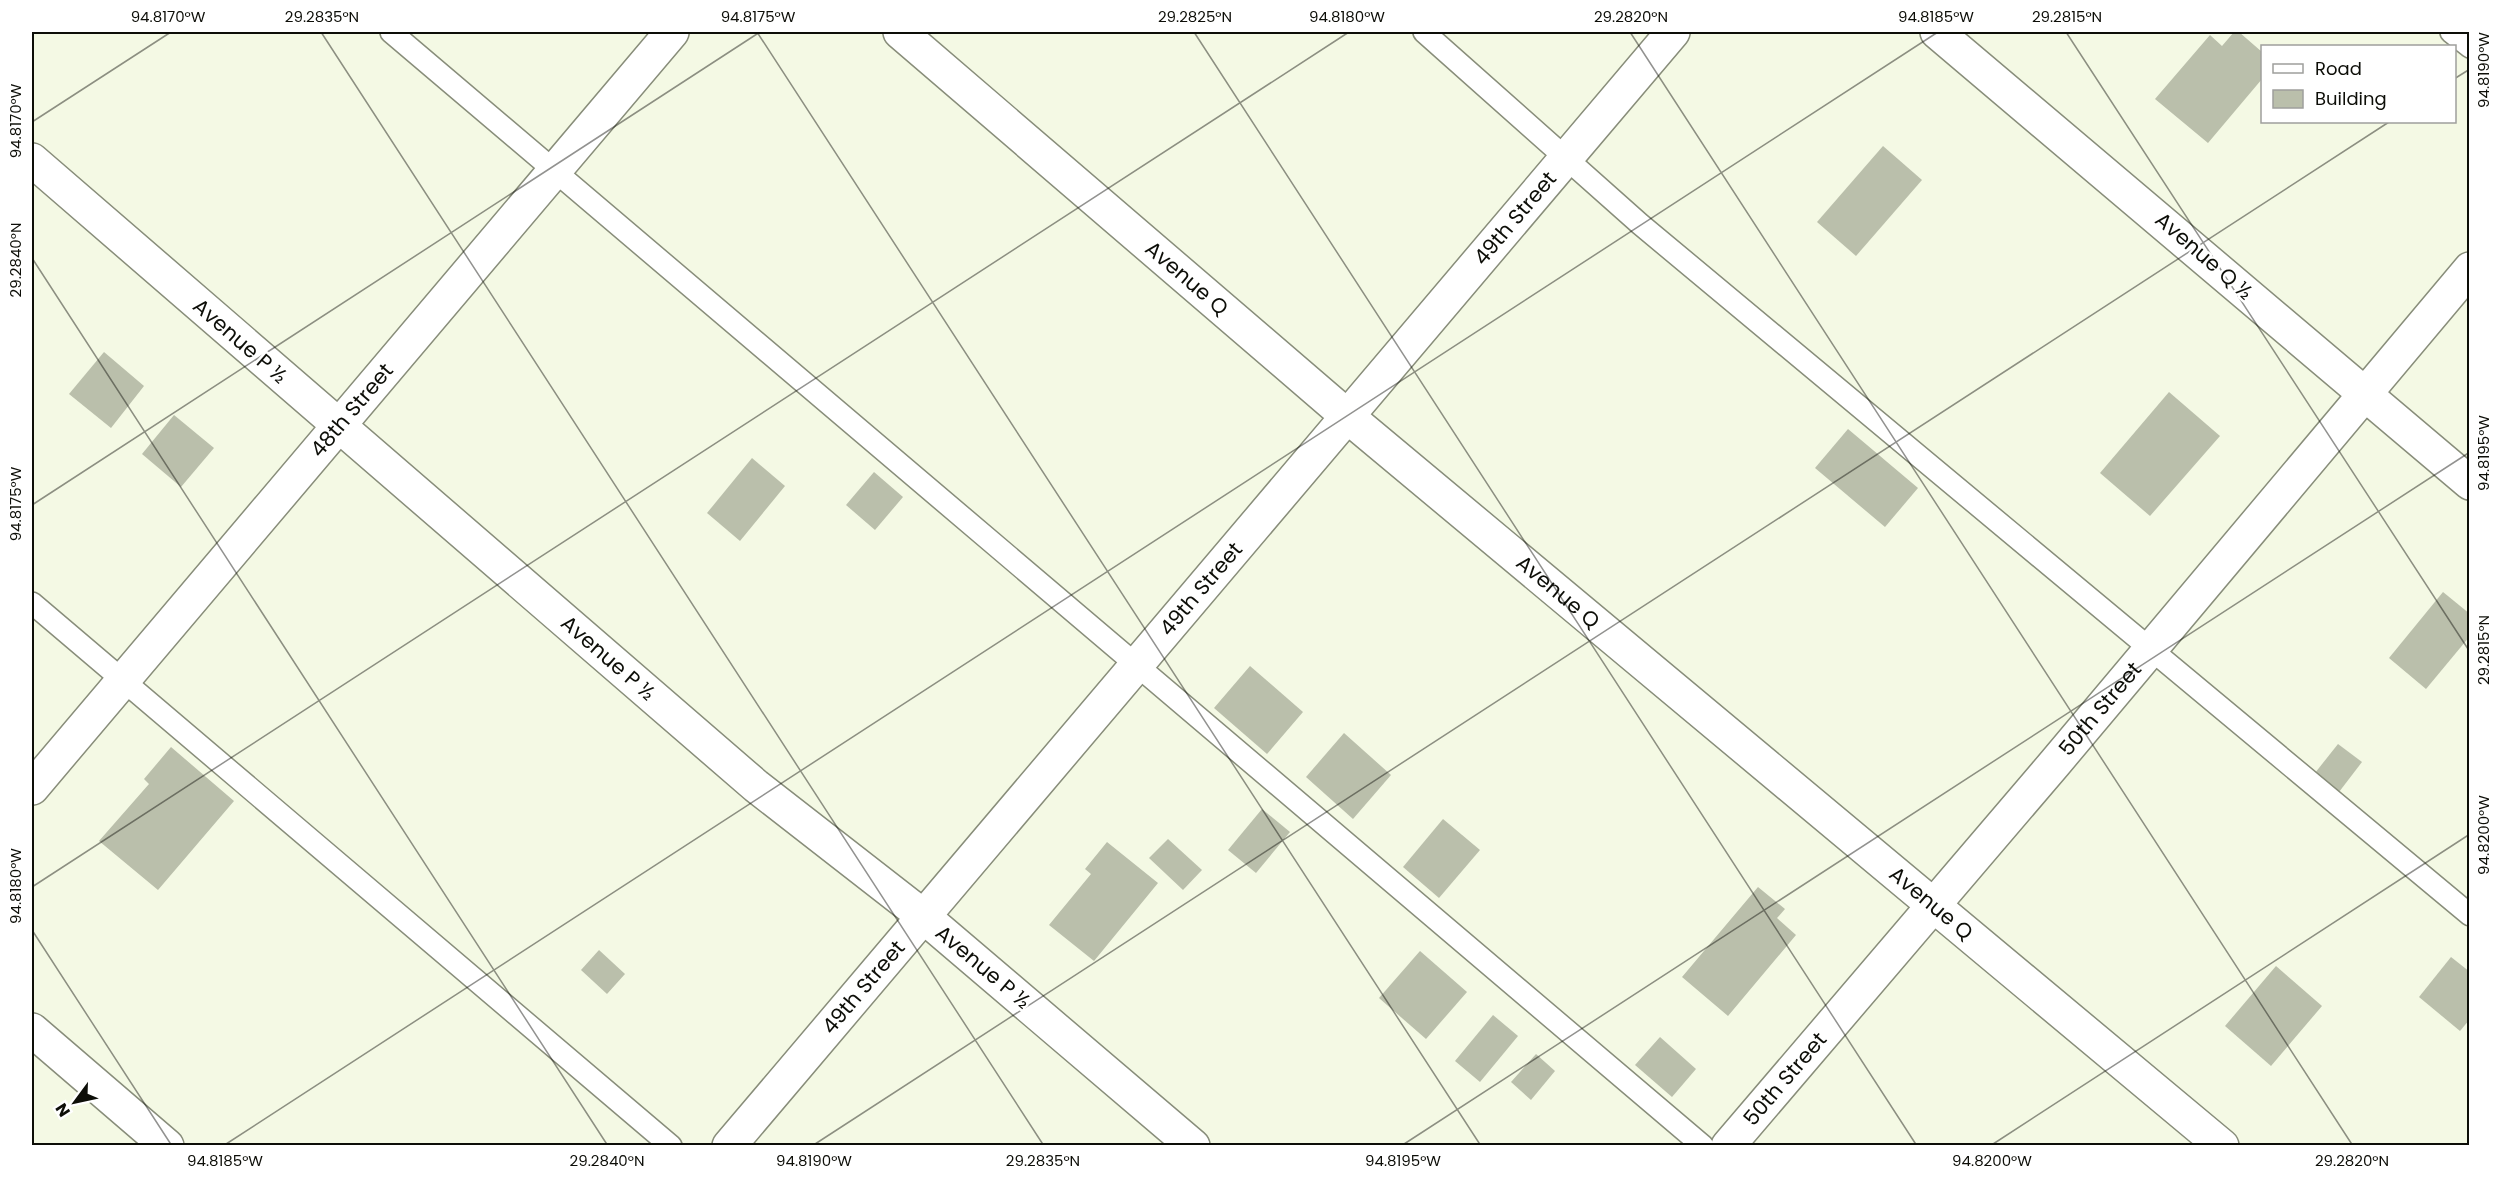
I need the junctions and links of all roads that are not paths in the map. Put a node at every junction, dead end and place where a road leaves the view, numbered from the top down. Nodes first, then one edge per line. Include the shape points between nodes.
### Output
1 (391, 32) edge
2 (672, 32) edge
3 (900, 32) edge
4 (1424, 32) edge
5 (1673, 32) edge
6 (1937, 32) edge
7 (2451, 32) edge
8 (2469, 47) edge
9 (1566, 159) junction
10 (32, 160) edge
11 (555, 171) junction
12 (2469, 269) edge
13 (2364, 394) junction
14 (1347, 416) junction
15 (339, 426) junction
16 (2469, 483) edge
17 (32, 603) edge
18 (2151, 648) junction
19 (1137, 665) junction
20 (123, 680) junction
21 (32, 788) edge
22 (1934, 904) junction
23 (2469, 915) edge
24 (923, 916) junction
25 (32, 1030) edge
26 (167, 1146) edge
27 (671, 1146) edge
28 (729, 1146) edge
29 (1192, 1146) edge
30 (1703, 1146) edge
31 (1728, 1146) edge
32 (2222, 1146) edge

1 - 11 lane
2 - 11 street, 48th Street
3 - 14 street, Avenue Q
4 - 9 lane
5 - 9 street, 49th Street
6 - 13 street, Avenue Q ½
7 - 8 lane
9 - 14 street, 49th Street
9 - 18 lane
10 - 15 street, Avenue P ½
11 - 15 street, 48th Street
11 - 19 lane
12 - 13 street, 50th Street
13 - 16 street, Avenue Q ½
13 - 18 street, 50th Street
14 - 19 street, 49th Street
14 - 22 street, Avenue Q
15 - 20 street, 48th Street
15 - 24 street, Avenue P ½ via 756,786
17 - 20 lane
18 - 22 street, 50th Street
18 - 23 lane
19 - 24 street, 49th Street
19 - 30 lane
20 - 21 street, 48th Street
20 - 27 lane
22 - 31 street, 50th Street
22 - 32 street, Avenue Q
24 - 28 street, 49th Street
24 - 29 street, Avenue P ½
25 - 26 street

